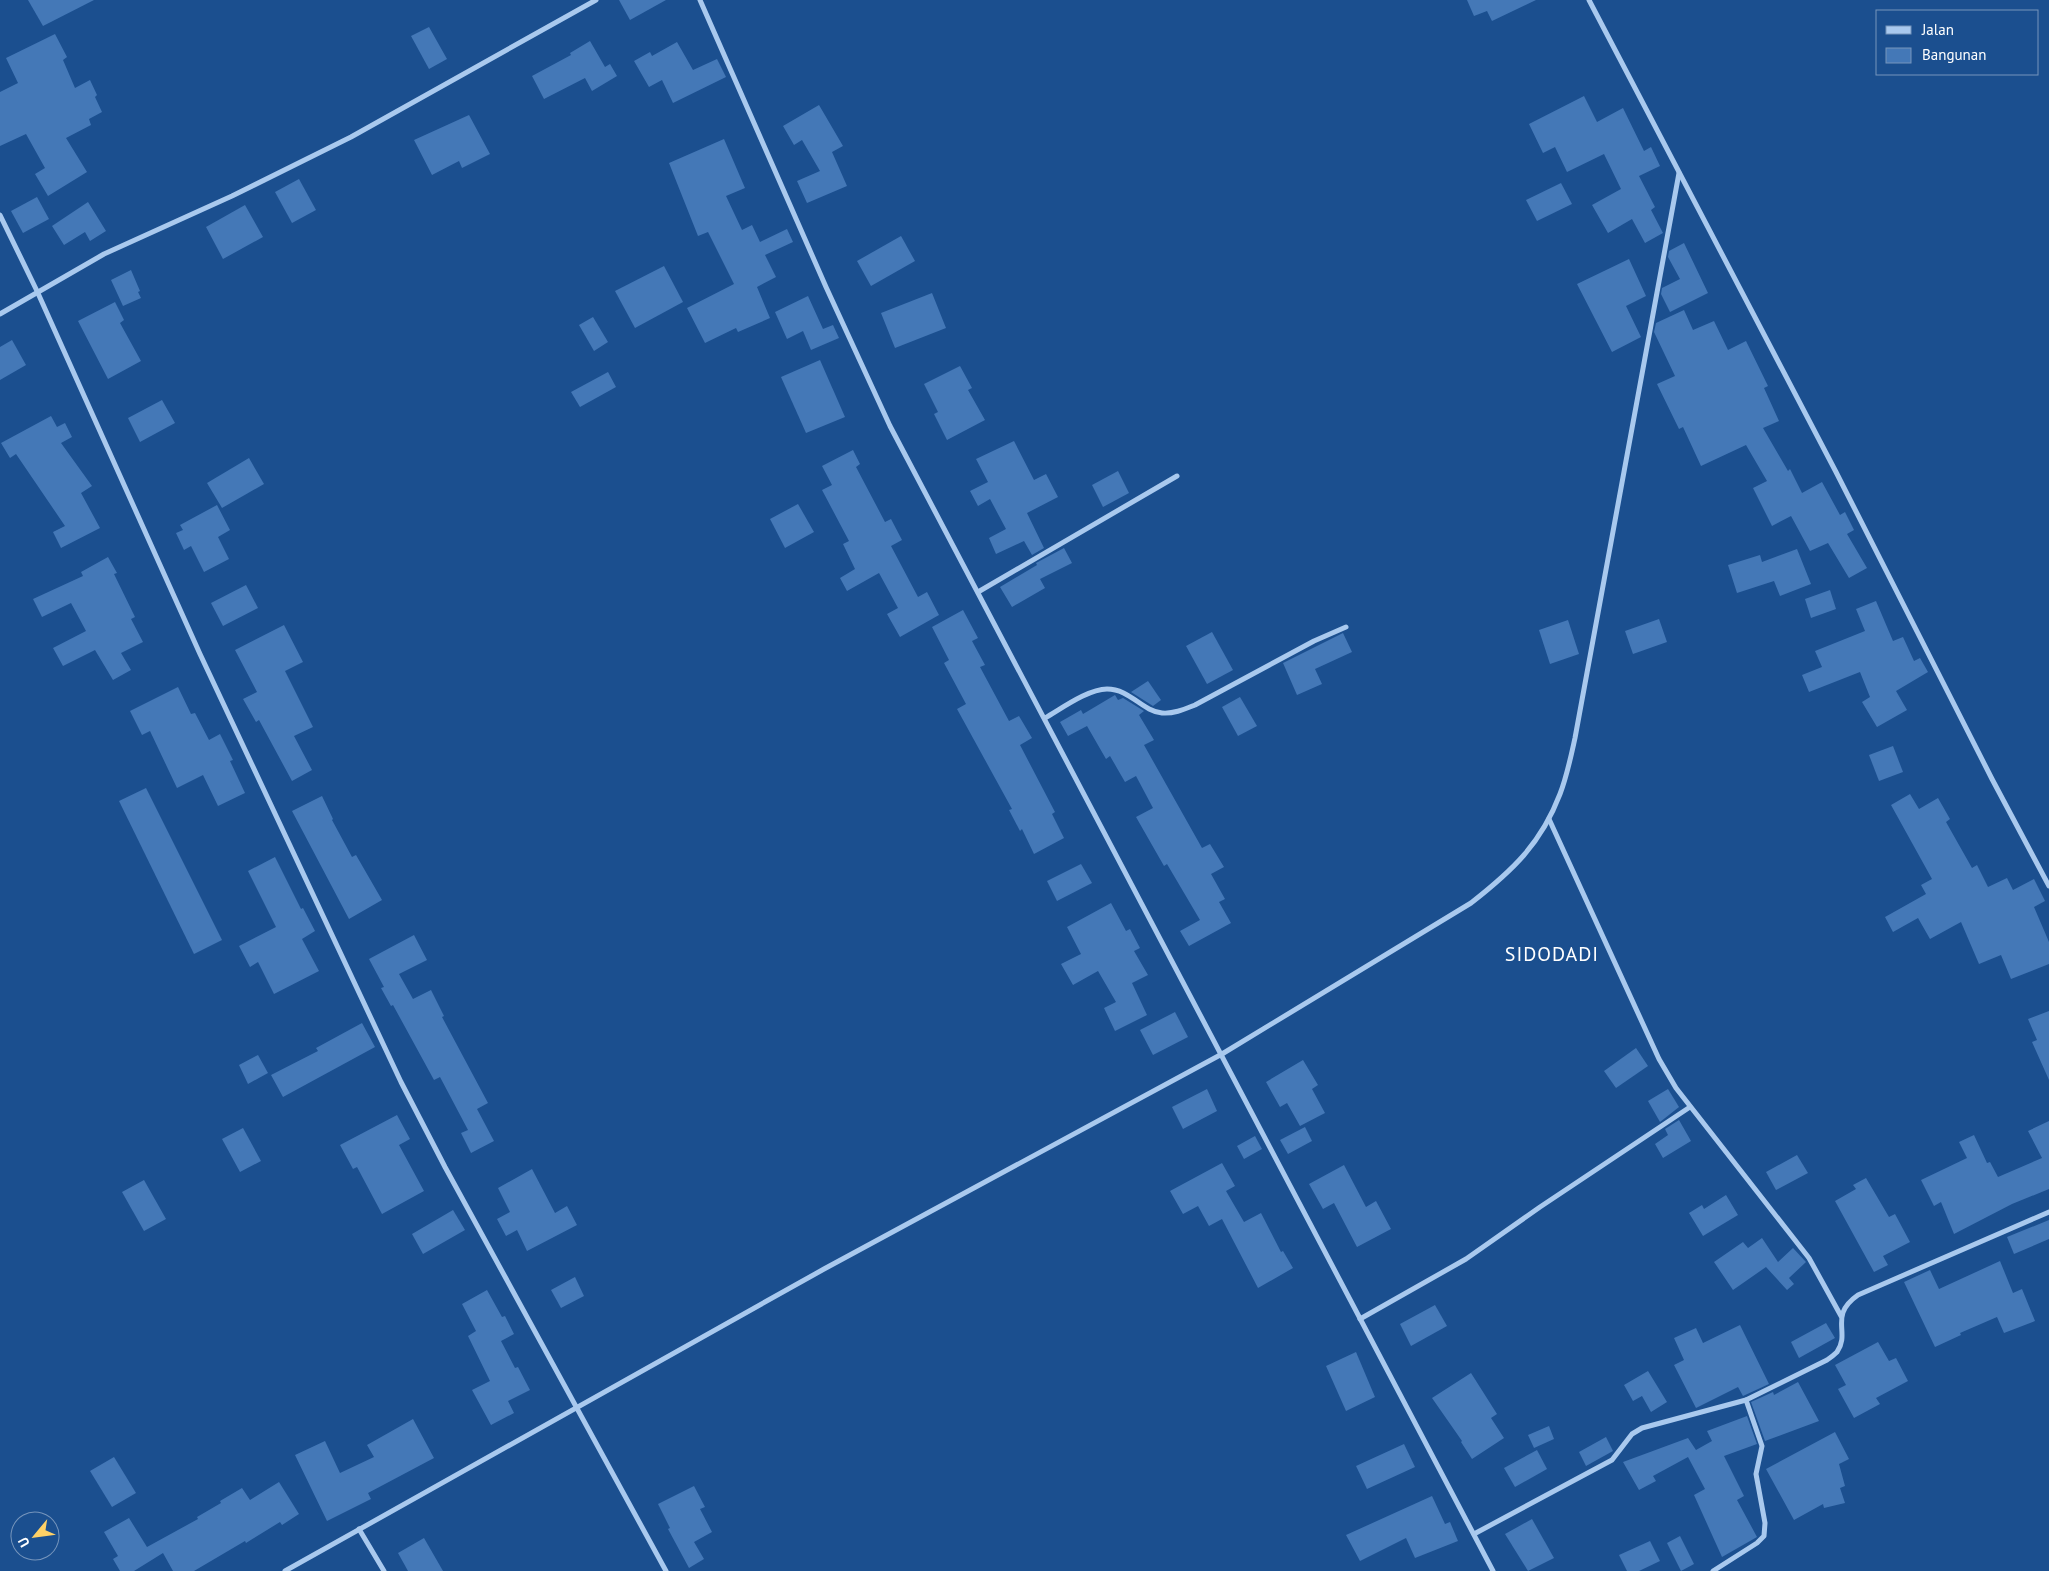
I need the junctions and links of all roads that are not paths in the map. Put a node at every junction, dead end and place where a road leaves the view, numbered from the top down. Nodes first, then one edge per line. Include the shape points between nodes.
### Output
1 (596, 0) edge
2 (700, 0) edge
3 (1589, 0) edge
4 (1679, 172) junction
5 (0, 215) edge
6 (37, 291) junction
7 (0, 314) edge
8 (1177, 476) dead end
9 (978, 592) junction
10 (1346, 627) dead end
11 (1045, 718) junction
12 (1549, 819) junction
13 (2049, 886) edge
14 (1222, 1054) junction
15 (1690, 1107) junction
16 (2049, 1212) edge
17 (1841, 1316) junction
18 (1360, 1319) junction
19 (1746, 1400) junction
20 (576, 1407) junction
21 (359, 1529) junction
22 (1474, 1534) junction
23 (286, 1571) edge
24 (384, 1571) edge
25 (666, 1571) edge
26 (1493, 1571) edge
27 (1713, 1571) edge

1 - 6 street via 352,137 104,254
2 - 9 street via 890,426
3 - 4 street
4 - 12 street via 1575,738 1561,793
4 - 13 street
5 - 6 street
6 - 7 street
6 - 20 street via 200,654 401,1082
8 - 9 street
9 - 11 street
10 - 11 street via 1314,641 1196,706 1162,713 1150,710 1123,692 1106,689 1090,693
11 - 14 street
12 - 14 street via 1533,847 1502,879 1471,903
12 - 15 street via 1646,1034
14 - 18 street
14 - 20 street
15 - 17 street via 1809,1258
15 - 18 street via 1466,1259
16 - 17 street via 1858,1295 1847,1303
17 - 19 street via 1837,1352 1828,1360
18 - 22 street
19 - 22 street via 1642,1428 1632,1434 1612,1460
19 - 27 street via 1762,1446 1756,1474 1765,1523 1764,1536 1757,1544
20 - 21 street
20 - 25 street
21 - 23 street
21 - 24 street
22 - 26 street

